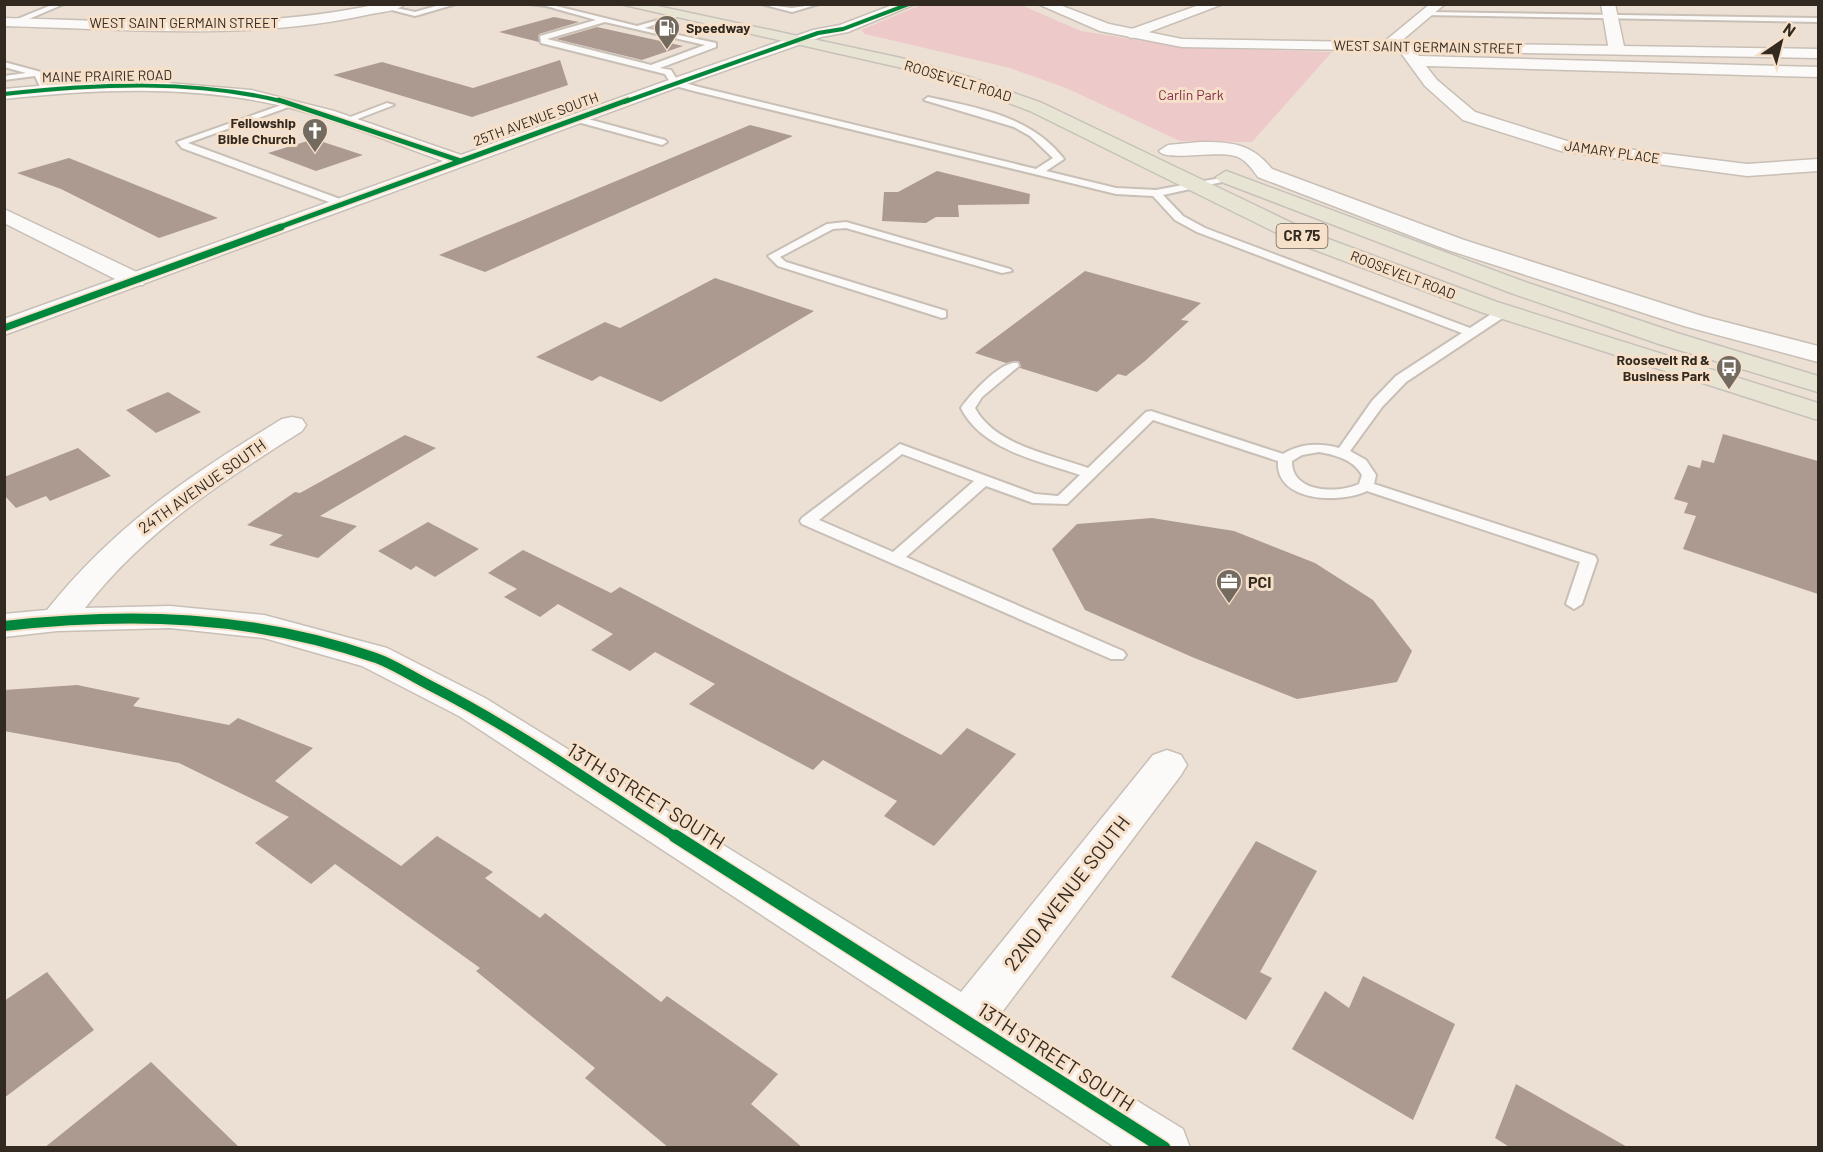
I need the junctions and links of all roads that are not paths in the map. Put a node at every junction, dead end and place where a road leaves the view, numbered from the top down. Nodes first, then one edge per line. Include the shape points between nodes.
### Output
1 (61, 4) edge
2 (453, 4) edge
3 (532, 4) edge
4 (626, 4) edge
5 (764, 4) edge
6 (816, 4) edge
7 (881, 4) edge
8 (909, 4) edge
9 (1044, 4) edge
10 (1217, 4) edge
11 (1439, 4) edge
12 (552, 5) edge
13 (393, 6) edge
14 (677, 10) edge
15 (1610, 10) edge
16 (1426, 14) junction
17 (604, 20) junction
18 (1818, 20) edge
19 (9, 22) edge
20 (638, 28) junction
21 (818, 33) junction
22 (1131, 34) junction
23 (796, 41) junction
24 (1394, 46) junction
25 (1617, 51) junction
26 (1818, 54) edge
27 (1414, 62) junction
28 (4, 64) edge
29 (652, 68) junction
30 (1818, 72) edge
31 (38, 74) junction
32 (995, 75) dead end
33 (4, 78) edge
34 (675, 83) junction
35 (46, 91) junction
36 (4, 94) edge
37 (1051, 94) dead end
38 (928, 100) dead end
39 (287, 103) junction
40 (390, 105) dead end
41 (577, 119) junction
42 (344, 121) junction
43 (662, 142) dead end
44 (1168, 151) junction
45 (461, 161) junction
46 (1818, 165) edge
47 (1038, 172) junction
48 (1228, 178) junction
49 (1195, 185) junction
50 (1156, 194) junction
51 (344, 204) junction
52 (4, 215) edge
53 (1006, 272) dead end
54 (135, 280) junction
55 (1503, 312) junction
56 (942, 315) dead end
57 (4, 328) edge
58 (1472, 333) junction
59 (1818, 354) edge
60 (1013, 366) dead end
61 (1818, 384) edge
62 (1818, 412) edge
63 (292, 426) dead end
64 (1342, 453) junction
65 (1285, 459) junction
66 (1089, 473) junction
67 (984, 480) junction
68 (1366, 486) junction
69 (895, 558) junction
70 (1574, 604) dead end
71 (57, 621) junction
72 (4, 627) edge
73 (1118, 655) dead end
74 (1167, 765) dead end
75 (967, 1021) junction
76 (1164, 1148) edge

1 - 19 lane
2 - 13 lane via 415,14
3 - 12 lane
4 - 14 main road, CR 75
5 - 6 lane via 799,10
7 - 21 street, 25TH AVENUE SOUTH via 825,26
8 - 21 street, 25TH AVENUE SOUTH via 843,29
9 - 22 street, WEST SAINT GERMAIN STREET via 1086,22
10 - 22 street
11 - 16 street
12 - 17 lane
13 - 19 street, WEST SAINT GERMAIN STREET via 300,22 220,26
14 - 20 lane
14 - 21 main road, CR 75
14 - 23 main road, CR 75
15 - 16 lane
15 - 18 lane
15 - 25 street
16 - 24 street
17 - 20 lane
17 - 29 lane via 543,38
20 - 29 lane via 712,45
21 - 23 street, 25TH AVENUE SOUTH
21 - 32 main road, ROOSEVELT ROAD / CR 75
22 - 24 street, WEST SAINT GERMAIN STREET via 1182,43
23 - 34 street, 25TH AVENUE SOUTH
23 - 49 main road, ROOSEVELT ROAD / CR 75 via 901,63 1036,106
24 - 25 street, WEST SAINT GERMAIN STREET
24 - 27 street, JAMARY PLACE
25 - 26 street, WEST SAINT GERMAIN STREET
27 - 30 street, WEST SAINT GERMAIN STREET
27 - 46 street, JAMARY PLACE via 1431,83 1469,116 1568,147 1747,170
28 - 31 lane
29 - 34 lane via 668,72
31 - 33 lane
31 - 35 lane
34 - 41 street, 25TH AVENUE SOUTH
34 - 47 lane
35 - 36 street, MAINE PRAIRIE ROAD
35 - 39 street, MAINE PRAIRIE ROAD via 162,87 225,92
37 - 44 main road, ROOSEVELT ROAD / CR 75
38 - 47 lane via 1007,118 1059,159
39 - 42 street, MAINE PRAIRIE ROAD
39 - 51 lane via 182,142
40 - 42 lane
41 - 43 lane
41 - 45 street, 25TH AVENUE SOUTH
42 - 45 street, MAINE PRAIRIE ROAD
44 - 48 main road, ROOSEVELT ROAD / CR 75
44 - 59 street via 1220,148 1251,156 1265,172 1456,245 1693,321
45 - 51 street, 25TH AVENUE SOUTH
47 - 50 lane via 1116,191
48 - 49 lane
48 - 61 main road, ROOSEVELT ROAD / CR 75 via 1528,293
49 - 50 lane
49 - 55 main road, ROOSEVELT ROAD / CR 75 via 1307,238
50 - 58 lane via 1179,218 1201,230
51 - 54 street, 25TH AVENUE SOUTH
52 - 54 street
53 - 56 lane via 854,226 827,227 774,256 782,264
54 - 57 street, 25TH AVENUE SOUTH
55 - 58 lane
55 - 62 main road, ROOSEVELT ROAD / CR 75
58 - 64 lane via 1388,391
60 - 66 lane via 976,394 968,408 970,417 1003,441
63 - 71 street, 24TH AVENUE SOUTH via 229,464 137,531 87,582
64 - 65 lane via 1308,449
64 - 68 lane via 1366,469
65 - 66 lane via 1151,415
65 - 68 lane via 1285,472 1290,479 1311,490 1349,494
66 - 67 lane via 1062,501 1033,498
67 - 69 lane
67 - 69 lane via 900,448 808,521
68 - 70 lane via 1589,560
69 - 73 lane
71 - 72 street
71 - 75 street, 13TH STREET SOUTH via 170,617 264,627 374,657 472,707
74 - 75 street, 22ND AVENUE SOUTH
75 - 76 street, 13TH STREET SOUTH

